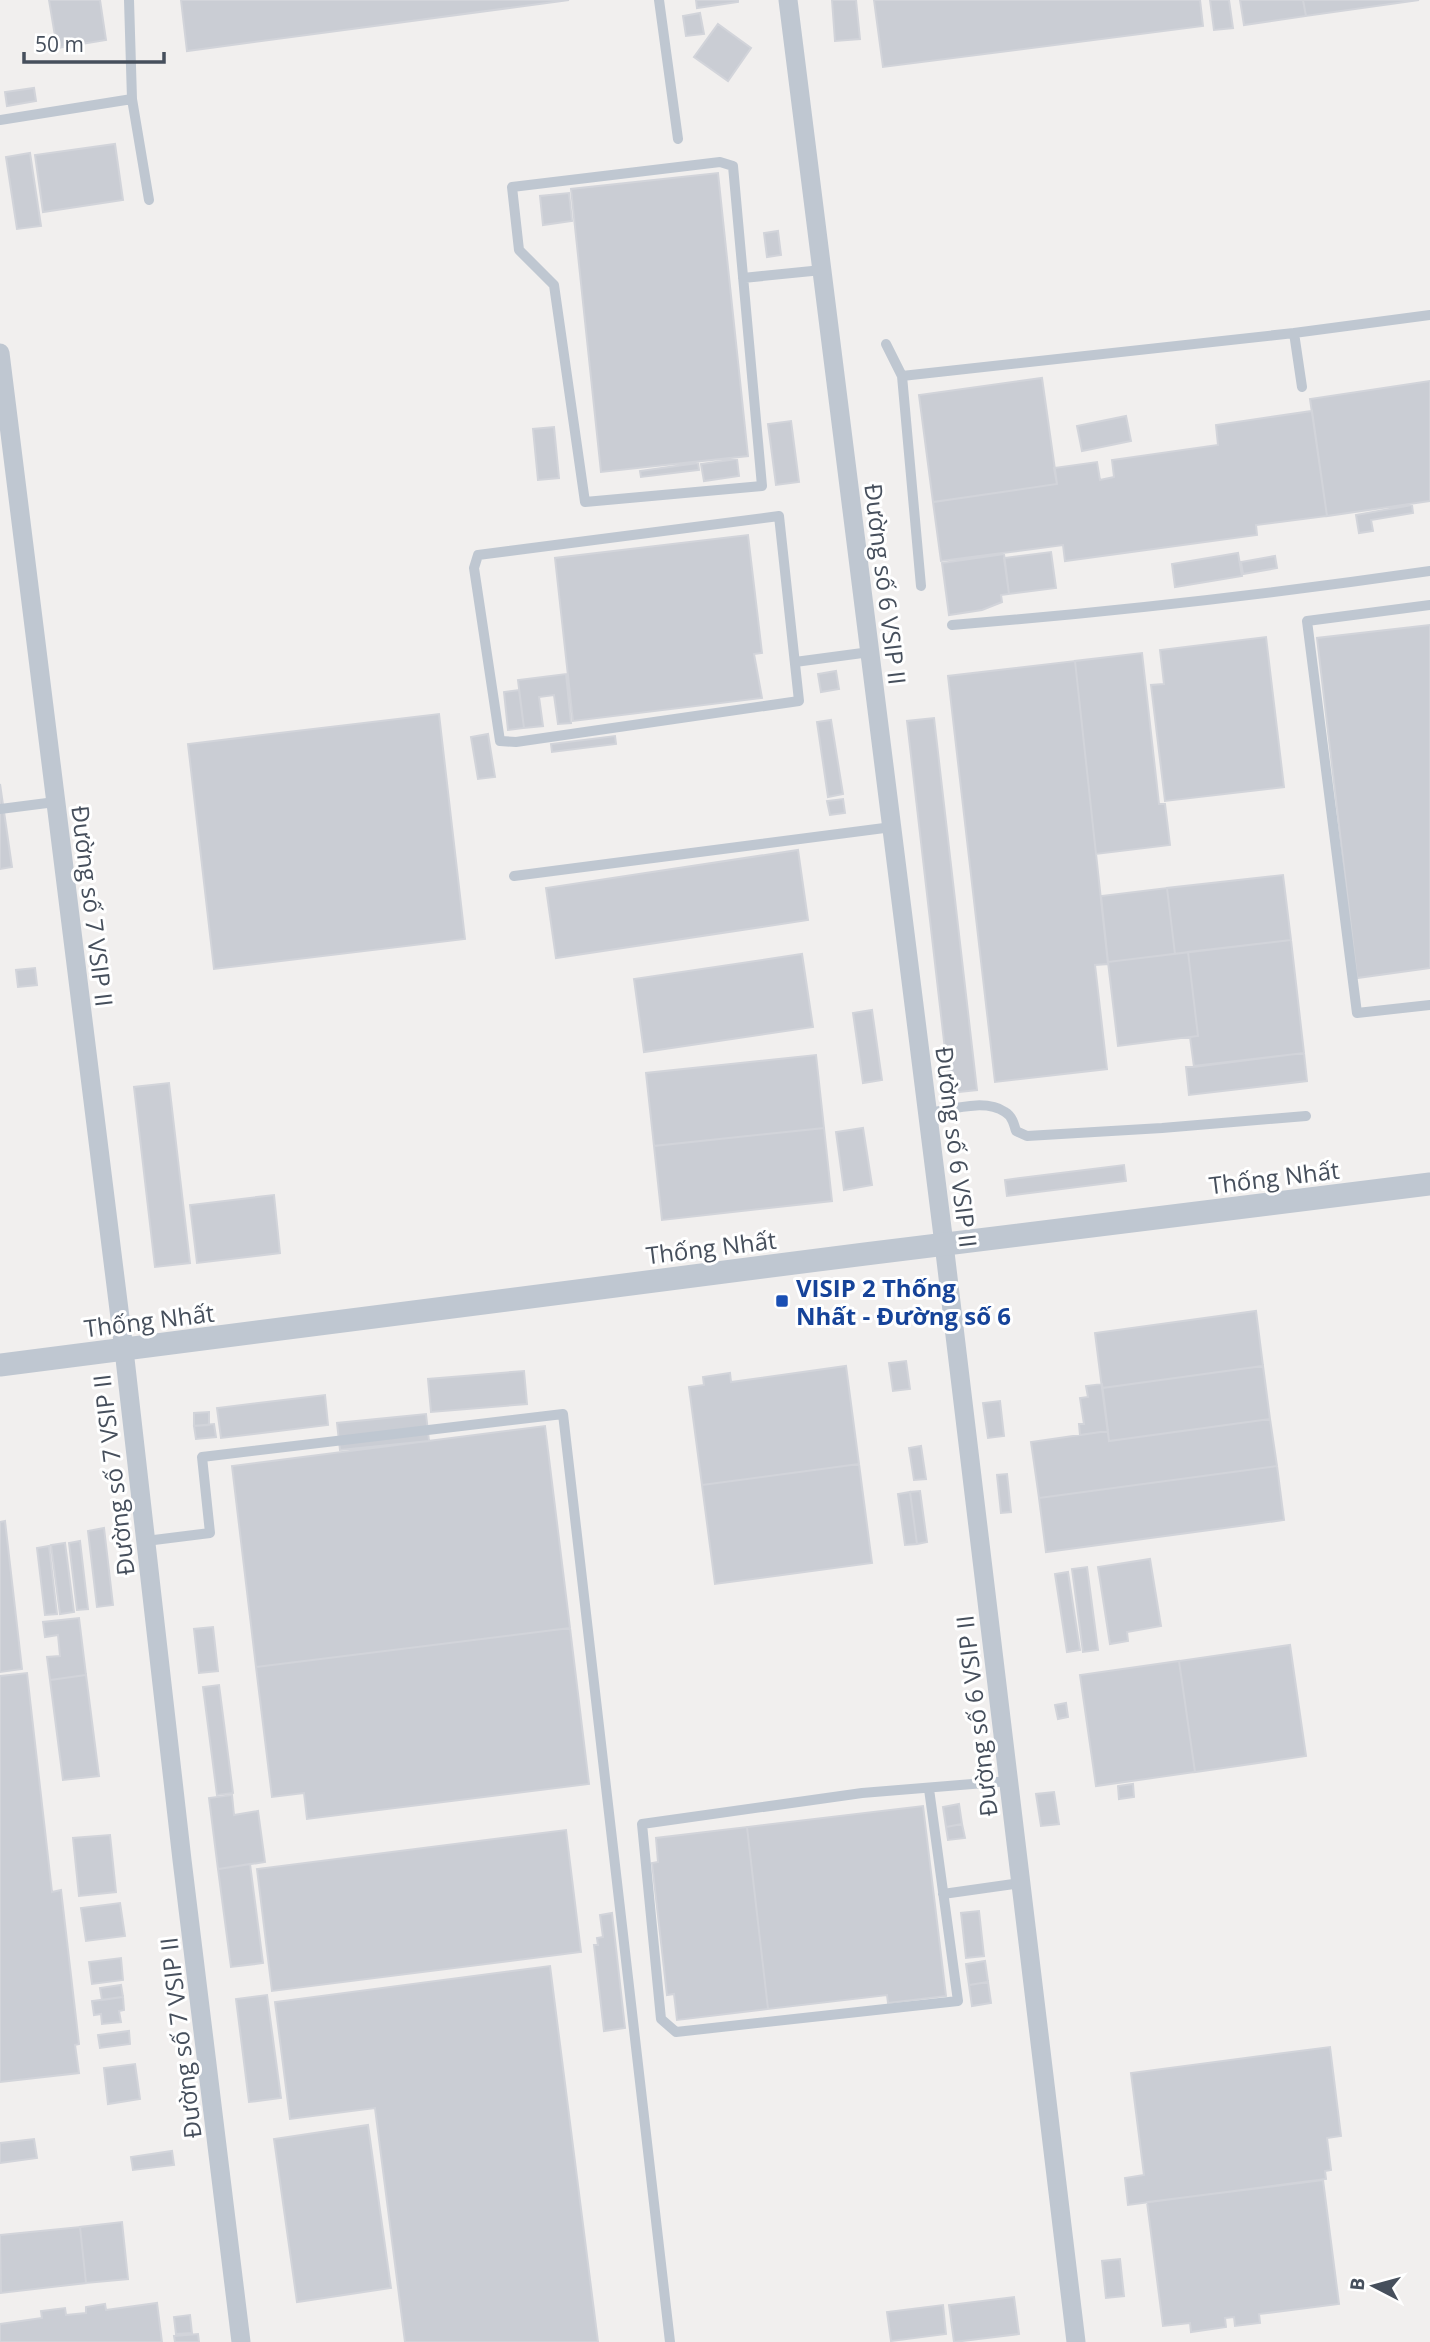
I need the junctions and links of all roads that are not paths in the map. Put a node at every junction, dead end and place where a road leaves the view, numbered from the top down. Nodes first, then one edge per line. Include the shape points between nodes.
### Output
1 (129, 0) edge
2 (659, 0) edge
3 (788, 0) edge
4 (132, 99) junction
5 (0, 120) edge
6 (678, 139) dead end
7 (149, 200) dead end
8 (822, 270) junction
9 (743, 278) junction
10 (1430, 315) edge
11 (1294, 333) junction
12 (886, 344) dead end
13 (0, 353) edge
14 (902, 376) junction
15 (1302, 387) dead end
16 (1430, 571) edge
17 (922, 586) dead end
18 (1430, 605) edge
19 (952, 625) dead end
20 (870, 652) junction
21 (795, 662) junction
22 (55, 802) junction
23 (0, 808) edge
24 (892, 827) junction
25 (514, 876) dead end
26 (1430, 1005) edge
27 (928, 1113) junction
28 (1306, 1116) dead end
29 (1430, 1184) edge
30 (944, 1244) junction
31 (124, 1350) junction
32 (0, 1365) edge
33 (146, 1541) junction
34 (1009, 1781) junction
35 (929, 1789) junction
36 (1021, 1883) junction
37 (943, 1894) junction
38 (242, 2342) edge
39 (670, 2342) edge
40 (1076, 2342) edge

1 - 4 lane
2 - 6 lane
3 - 8 street, Đường số 6 VSIP II
4 - 5 lane
4 - 7 lane
8 - 9 lane
8 - 20 street, Đường số 6 VSIP II
9 - 9 lane via 733,166 720,162 512,187 519,250 554,285 585,502 762,486
10 - 11 lane
11 - 14 lane
11 - 15 lane
12 - 14 lane
13 - 22 street, Đường số 7 VSIP II
14 - 17 lane
16 - 19 lane via 1292,591
18 - 26 lane via 1307,621 1357,1013
20 - 21 lane
20 - 24 street, Đường số 6 VSIP II
21 - 21 lane via 779,516 478,555 474,568 500,741 799,701
22 - 23 lane
22 - 31 street, Đường số 7 VSIP II
24 - 25 lane
24 - 27 street, Đường số 6 VSIP II
27 - 28 lane via 975,1105 992,1107 1004,1111 1016,1131 1027,1136
27 - 30 street, Đường số 6 VSIP II
29 - 30 street, Thống Nhất
30 - 31 street, Thống Nhất
30 - 34 street, Đường số 6 VSIP II
31 - 32 street, Thống Nhất
31 - 33 street, Đường số 7 VSIP II
33 - 38 street, Đường số 7 VSIP II
33 - 39 lane via 210,1533 202,1457 563,1414
34 - 35 lane
34 - 36 street, Đường số 6 VSIP II
35 - 37 lane
35 - 37 lane via 862,1793 642,1824 660,2020 676,2032 958,2001
36 - 37 lane
36 - 40 street, Đường số 6 VSIP II

